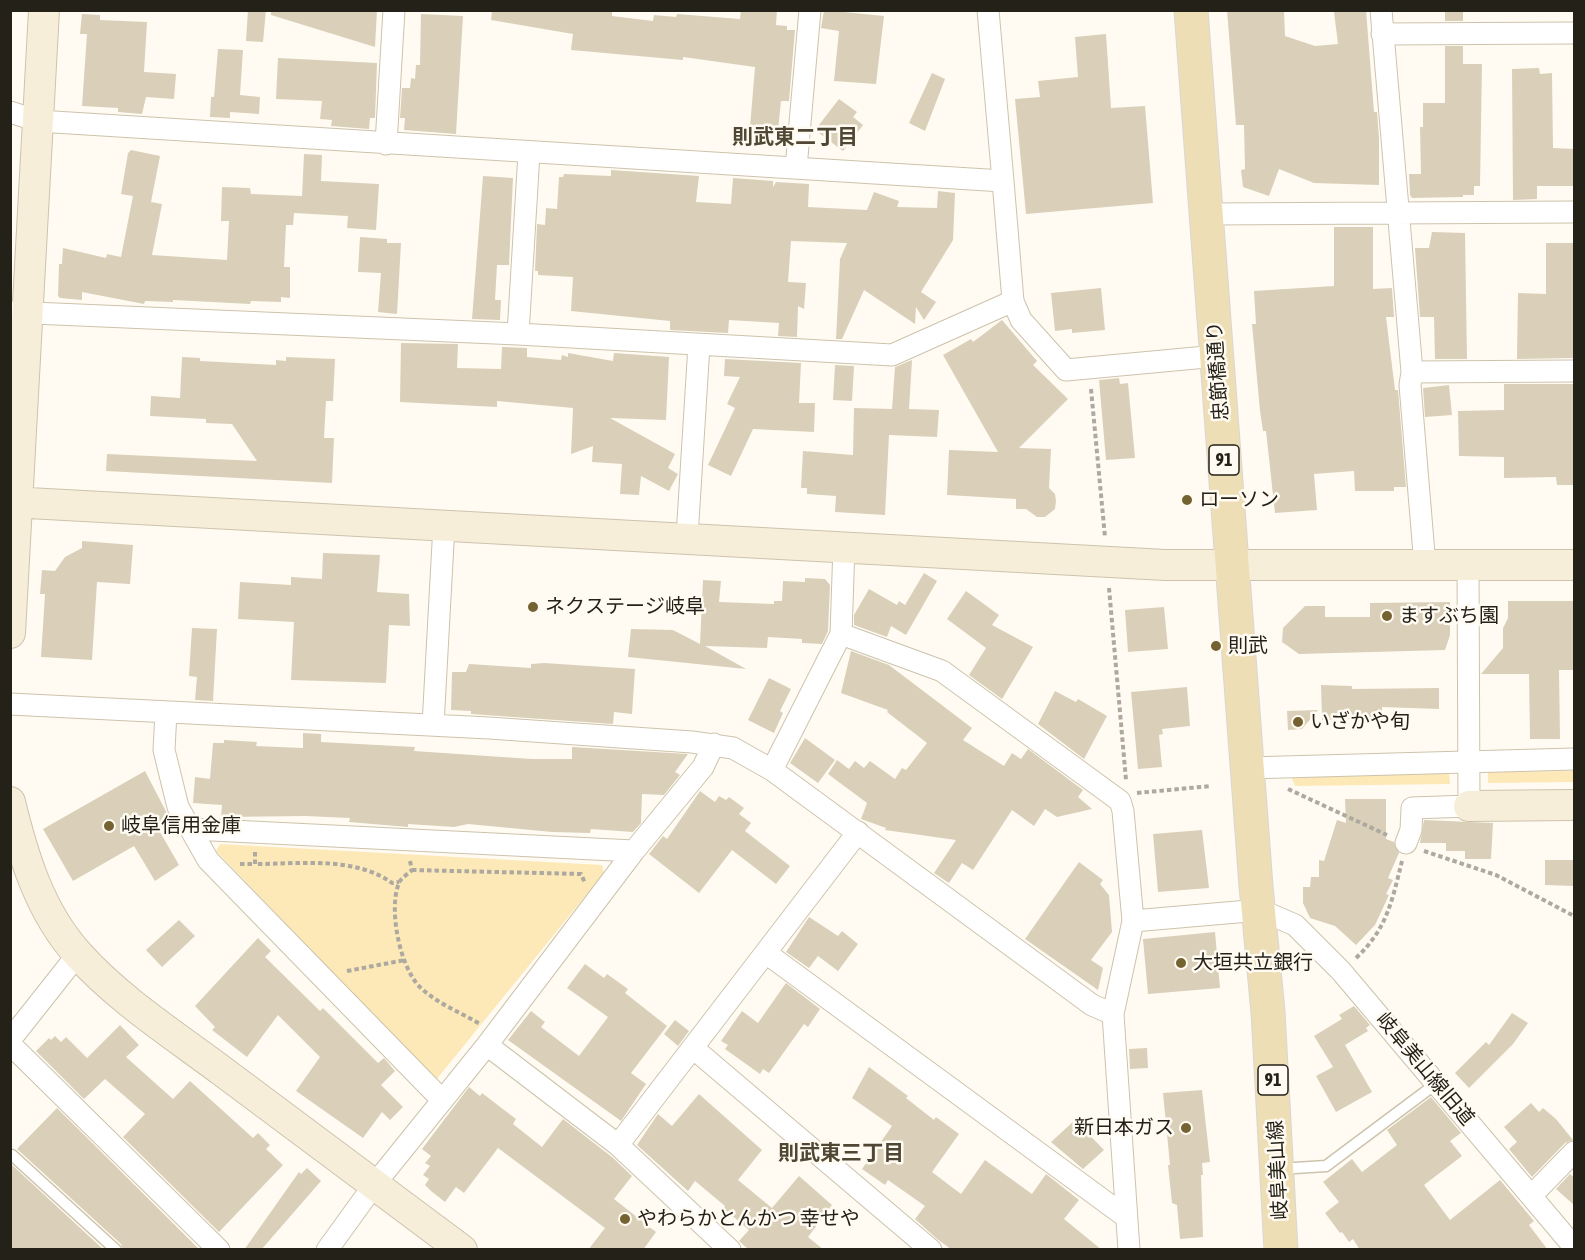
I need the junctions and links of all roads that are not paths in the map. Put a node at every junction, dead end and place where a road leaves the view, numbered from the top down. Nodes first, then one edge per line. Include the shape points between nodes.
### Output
1 (44, 10) edge
2 (394, 10) edge
3 (810, 10) edge
4 (988, 10) edge
5 (1191, 10) edge
6 (1381, 10) edge
7 (1575, 33) edge
8 (1382, 34) junction
9 (24, 117) edge
10 (386, 144) junction
11 (529, 153) junction
12 (796, 168) junction
13 (1003, 181) junction
14 (1575, 212) edge
15 (1208, 213) junction
16 (1396, 213) junction
17 (1013, 301) junction
18 (20, 312) edge
19 (518, 334) junction
20 (699, 345) junction
21 (1217, 356) junction
22 (1575, 371) edge
23 (1412, 372) junction
24 (15, 503) edge
25 (444, 525) junction
26 (687, 537) junction
27 (844, 546) junction
28 (1575, 565) edge
29 (1232, 566) junction
30 (1425, 566) junction
31 (1468, 566) junction
32 (10, 633) edge
33 (840, 634) junction
34 (10, 704) edge
35 (165, 712) junction
36 (433, 725) junction
37 (714, 744) junction
38 (1575, 759) edge
39 (1467, 763) junction
40 (1247, 768) junction
41 (772, 770) junction
42 (10, 802) edge
43 (1575, 805) edge
44 (1469, 806) junction
45 (192, 830) junction
46 (858, 832) junction
47 (1406, 843) road end
48 (634, 851) junction
49 (1260, 910) junction
50 (1133, 921) junction
51 (766, 953) junction
52 (78, 954) junction
53 (1113, 1014) junction
54 (491, 1039) junction
55 (10, 1040) edge
56 (10, 1044) edge
57 (693, 1048) junction
58 (1437, 1083) junction
59 (442, 1100) junction
60 (618, 1145) junction
61 (1575, 1152) edge
62 (12, 1155) dead end
63 (1278, 1169) junction
64 (374, 1185) junction
65 (1532, 1196) junction
66 (1126, 1217) junction
67 (1575, 1247) edge
68 (116, 1250) edge
69 (219, 1250) edge
70 (327, 1250) edge
71 (462, 1250) edge
72 (730, 1250) edge
73 (931, 1250) edge
74 (1129, 1250) edge
75 (1281, 1250) edge

1 - 9 street
2 - 10 street
3 - 12 street
4 - 13 street
5 - 15 main road, 忠節橋通り / 91
6 - 8 street
7 - 8 street
8 - 16 street
9 - 10 street
9 - 18 street
10 - 11 street
11 - 12 street
11 - 19 street
12 - 13 street
13 - 17 street
14 - 16 street
15 - 16 street
15 - 21 main road, 忠節橋通り / 91
16 - 23 street
17 - 20 street via 892,355
17 - 21 street via 1021,321 1066,370
18 - 19 street
18 - 24 street
19 - 20 street
20 - 26 street
21 - 29 main road, 忠節橋通り / 91
22 - 23 street
23 - 30 street
24 - 25 street
24 - 32 street
25 - 26 street
25 - 36 street
26 - 27 street
27 - 29 street
27 - 33 street
28 - 31 street
29 - 30 street
29 - 40 main road, 忠節橋通り / 91
30 - 31 street
31 - 39 street
33 - 41 street
33 - 50 street via 942,671 1124,798
34 - 35 street
35 - 36 street
35 - 45 street via 164,750 178,807
36 - 37 street
37 - 41 street via 733,748
37 - 48 street via 703,766
38 - 39 street
39 - 40 street
39 - 44 street
40 - 49 main road, 忠節橋通り / 91
41 - 46 street
42 - 52 street via 34,883
43 - 44 street
44 - 47 street via 1412,808 1412,830
45 - 48 street
45 - 59 street via 208,860
46 - 51 street
46 - 53 street via 1092,1005
48 - 54 street
49 - 50 street
49 - 58 street, 岐阜美山線旧道 via 1295,925 1341,971
49 - 63 main road, 岐阜美山線 / 91
50 - 53 street
51 - 57 street
51 - 66 street
52 - 55 street
52 - 64 street via 139,1009
53 - 66 street
54 - 59 street
54 - 60 street
56 - 69 street
57 - 60 street
57 - 73 street
58 - 63 lane via 1326,1166
58 - 65 street, 岐阜美山線旧道
59 - 64 street
60 - 72 street
61 - 65 street
62 - 68 lane
63 - 75 main road, 岐阜美山線 / 91
64 - 70 street
64 - 71 street
65 - 67 street, 岐阜美山線旧道
66 - 74 street

